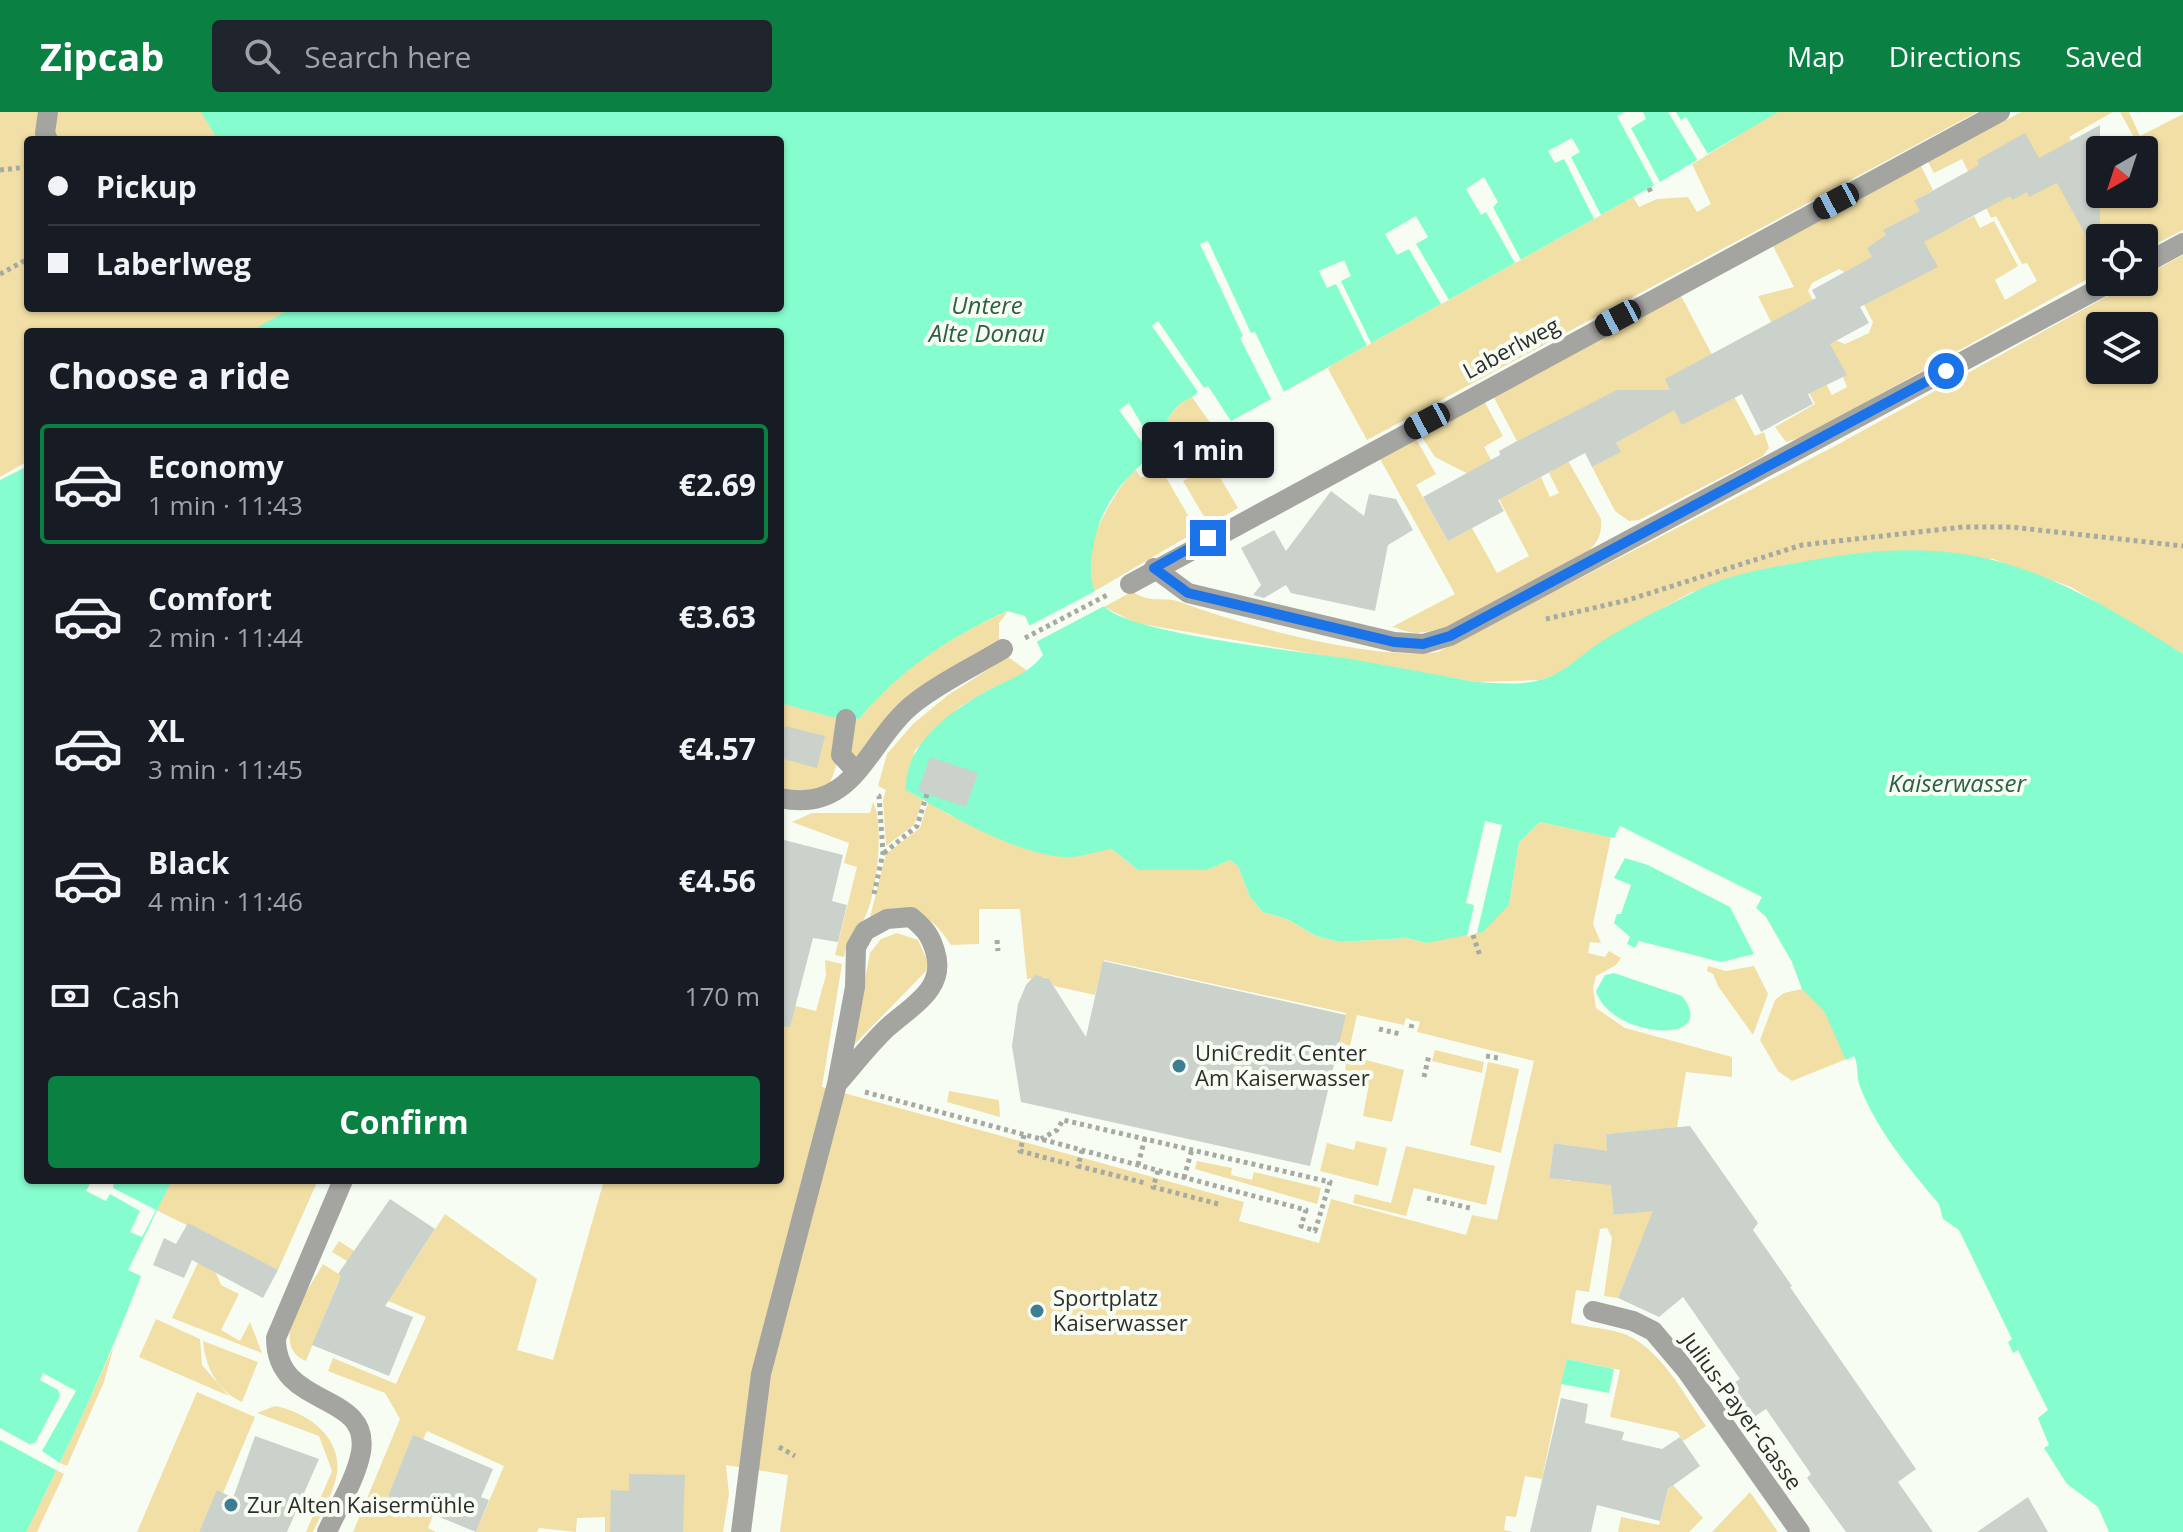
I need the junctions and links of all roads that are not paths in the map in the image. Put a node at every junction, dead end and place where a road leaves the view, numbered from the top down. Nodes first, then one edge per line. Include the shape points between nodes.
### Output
1 (2000, 112) edge
2 (2183, 243) edge
3 (2158, 256) edge
4 (2086, 295) edge
5 (1154, 568) junction
6 (1130, 584) dead end
7 (1003, 649) dead end
8 (846, 719) dead end
9 (856, 771) junction
10 (784, 799) edge
11 (837, 1084) junction
12 (341, 1184) edge
13 (1593, 1311) dead end
14 (327, 1532) edge
15 (741, 1532) edge
16 (1800, 1532) edge

1 - 5 street, Laberlweg
2 - 3 street
4 - 5 street via 1450,636 1423,644 1394,642 1188,593
5 - 6 street, Laberlweg
7 - 9 street via 915,702
8 - 9 street via 841,755
9 - 10 street via 822,801
11 - 11 street via 855,987 856,947 865,931 887,919 911,917 929,932 940,967 927,994 885,1030
11 - 15 street via 761,1374
12 - 14 street via 276,1338 276,1358 285,1375 347,1413 360,1430 357,1464
13 - 16 street, Julius-Payer-Gasse via 1653,1331

